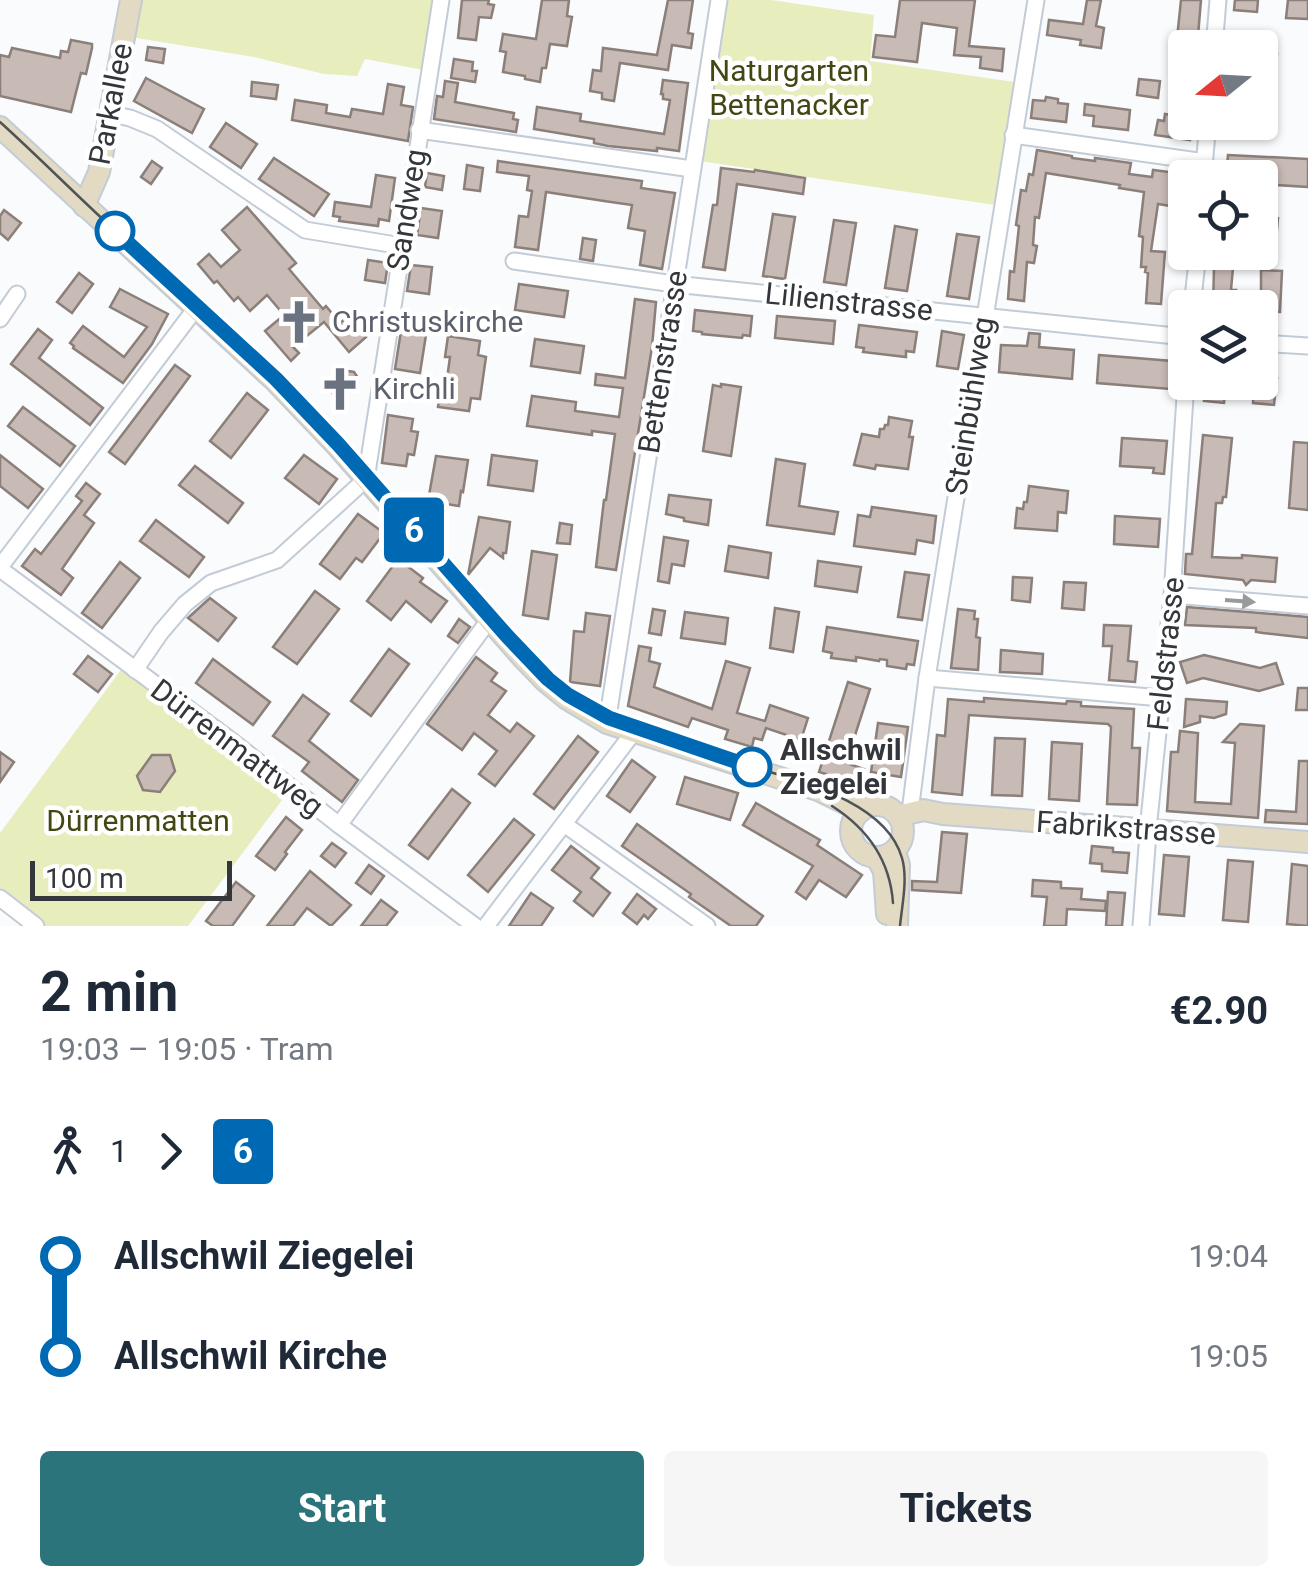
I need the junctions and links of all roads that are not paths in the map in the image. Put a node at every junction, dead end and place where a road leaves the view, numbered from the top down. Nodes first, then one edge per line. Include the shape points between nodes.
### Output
1 (131, 0) edge
2 (442, 0) edge
3 (719, 0) edge
4 (1036, 0) edge
5 (1218, 0) edge
6 (1216, 30) edge
7 (112, 114) junction
8 (0, 127) edge
9 (420, 130) junction
10 (1013, 135) junction
11 (1168, 163) edge
12 (692, 169) junction
13 (84, 206) junction
14 (402, 246) junction
15 (514, 262) dead end
16 (674, 284) junction
17 (17, 294) dead end
18 (196, 308) junction
19 (984, 316) junction
20 (0, 319) edge
21 (1168, 336) edge
22 (1278, 344) edge
23 (1308, 346) edge
24 (1185, 400) edge
25 (366, 479) junction
26 (0, 568) edge
27 (1172, 596) junction
28 (1308, 606) edge
29 (489, 620) junction
30 (135, 670) junction
31 (927, 678) junction
32 (1162, 698) junction
33 (607, 723) junction
34 (633, 733) junction
35 (856, 817) junction
36 (564, 824) junction
37 (339, 826) junction
38 (1148, 829) junction
39 (897, 833) junction
40 (1308, 842) edge
41 (0, 898) edge
42 (36, 926) edge
43 (475, 926) edge
44 (486, 926) edge
45 (707, 926) edge
46 (887, 926) edge
47 (898, 926) edge
48 (1141, 926) edge

1 - 7 main road, Parkallee
2 - 9 street, Sandweg
3 - 12 street, Bettenstrasse
4 - 10 street, Steinbühlweg
5 - 6 street
7 - 13 main road, Parkallee
7 - 14 street via 157,129 305,230
8 - 13 main road
9 - 12 street
9 - 14 street, Sandweg
10 - 11 street
10 - 19 street, Steinbühlweg
12 - 16 street, Bettenstrasse
13 - 18 main road
14 - 25 street, Sandweg
15 - 16 street, Lilienstrasse
16 - 19 street, Lilienstrasse
16 - 33 street, Bettenstrasse
17 - 20 street
18 - 25 main road
18 - 26 street
19 - 21 street, Lilienstrasse
19 - 31 street, Steinbühlweg
22 - 23 street
24 - 27 street, Feldstrasse
25 - 29 main road
25 - 30 street via 277,560 210,584 185,604
26 - 30 street, Dürrenmattweg
27 -> 28 street
27 - 32 street, Feldstrasse
29 - 33 main road via 545,681
29 - 37 street
30 - 37 street, Dürrenmattweg
31 - 32 street
31 - 39 street, Steinbühlweg
32 - 38 street, Feldstrasse
33 - 34 main road
34 - 35 main road via 788,782
34 - 36 street
35 - 39 main road via 884,806
35 - 39 main road via 852,838 864,854
36 - 44 street
36 - 45 street
37 - 43 street, Dürrenmattweg
38 - 39 main road, Fabrikstrasse via 943,814
38 - 40 main road, Fabrikstrasse
38 - 48 street, Feldstrasse
39 - 46 main road via 884,871
39 - 47 main road
41 - 42 street

